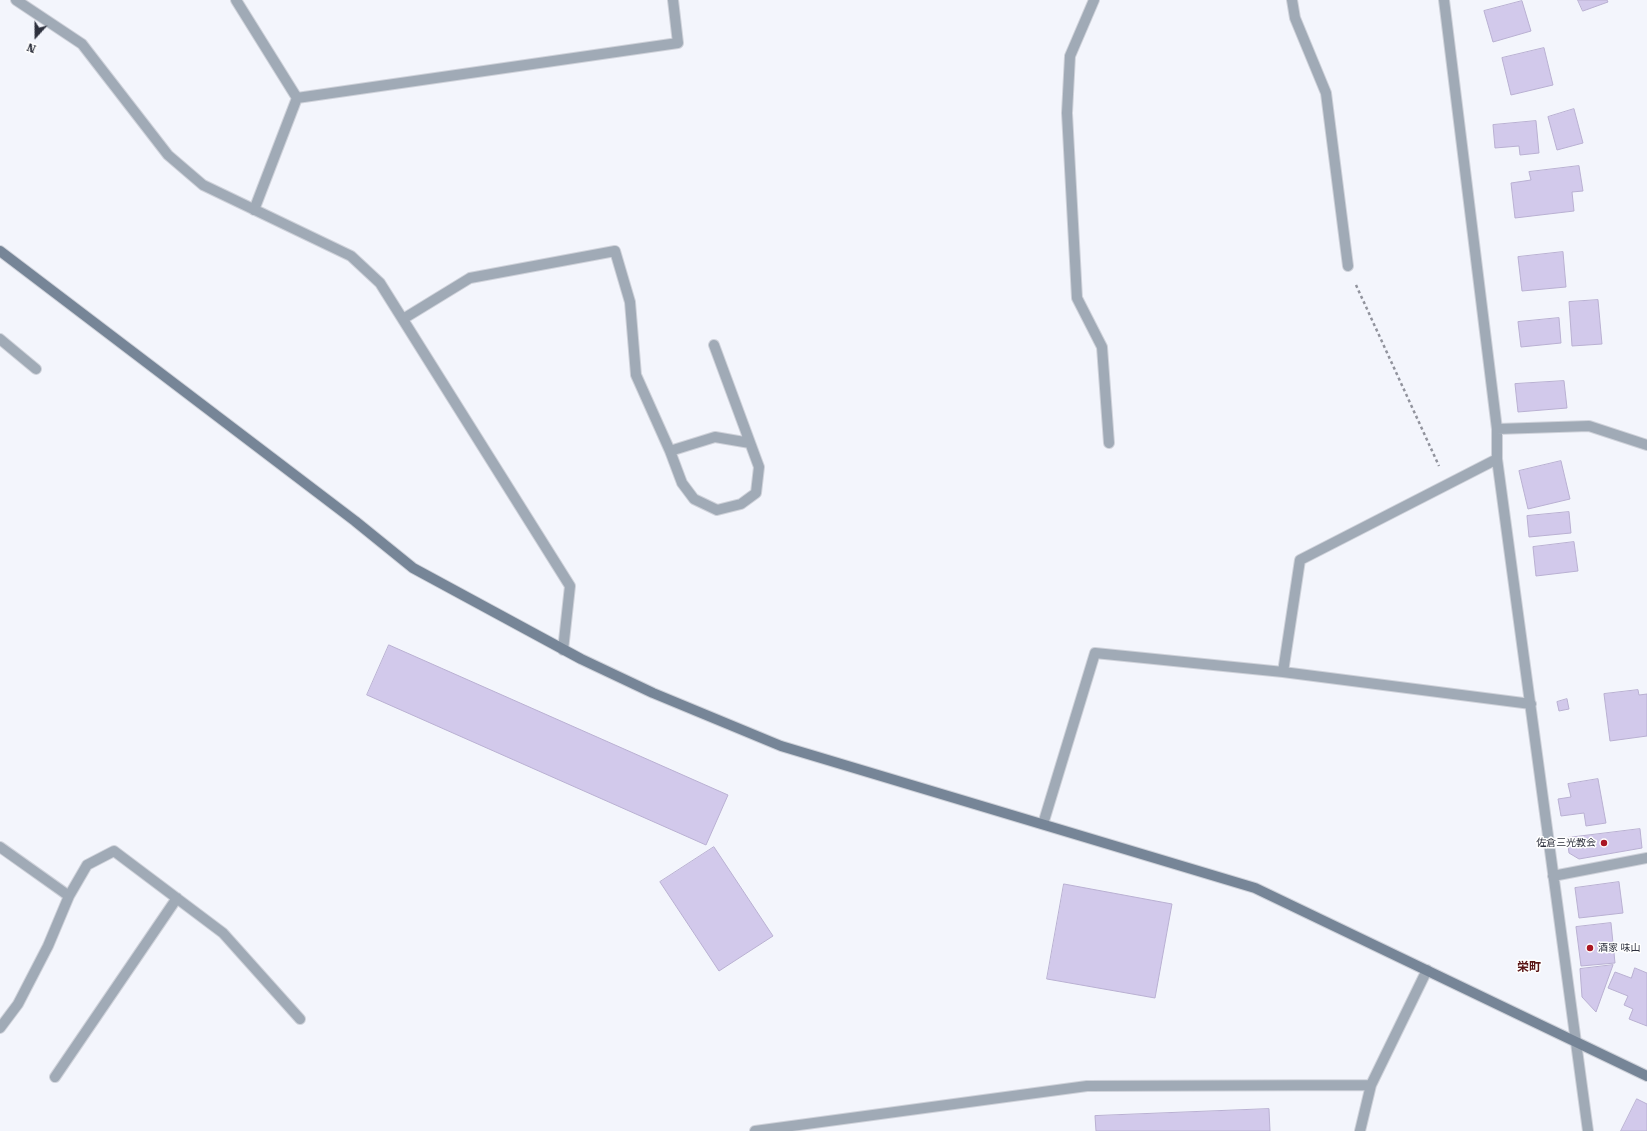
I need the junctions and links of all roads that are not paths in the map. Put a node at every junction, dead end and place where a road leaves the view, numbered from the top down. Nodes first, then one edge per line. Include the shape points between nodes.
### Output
1 (16, 0) edge
2 (236, 0) edge
3 (673, 0) edge
4 (1094, 0) edge
5 (1292, 0) edge
6 (1444, 0) edge
7 (297, 98) junction
8 (254, 210) junction
9 (0, 251) edge
10 (1348, 266) road end
11 (403, 319) junction
12 (0, 339) edge
13 (714, 345) dead end
14 (36, 368) dead end
15 (1497, 429) junction
16 (750, 443) junction
17 (1109, 443) dead end
18 (1647, 445) edge
19 (670, 452) junction
20 (1497, 459) junction
21 (563, 650) junction
22 (1283, 672) junction
23 (1531, 704) junction
24 (1043, 824) junction
25 (0, 846) edge
26 (1647, 858) edge
27 (1553, 876) junction
28 (69, 896) junction
29 (177, 898) junction
30 (1427, 970) junction
31 (300, 1019) dead end
32 (0, 1028) edge
33 (1576, 1042) junction
34 (1647, 1076) edge
35 (55, 1077) dead end
36 (1371, 1085) junction
37 (755, 1131) edge
38 (1360, 1131) edge
39 (1588, 1131) edge

1 - 8 street via 82,44 168,155 203,185
2 - 7 street
3 - 7 street via 678,43
4 - 17 street via 1070,56 1068,113 1077,298 1102,347
5 - 10 street via 1295,18 1326,93
6 - 15 street
7 - 8 street
8 - 11 street via 351,256 380,282
9 - 21 street via 413,568
11 - 19 street via 470,278 615,251 630,302 636,375
11 - 21 street via 570,586
12 - 14 street
13 - 16 street
15 - 18 street via 1589,426
15 - 20 street
16 - 19 street via 715,437
16 - 19 street via 759,467 756,492 741,504 716,510 694,499 682,483
20 - 22 street via 1300,560
20 - 23 street
21 - 24 street via 652,693 781,746
22 - 23 street
22 - 24 street via 1095,653
23 - 27 street
24 - 30 street via 1255,888
25 - 28 street
26 - 27 street
27 - 33 street
28 - 29 street via 87,865 114,851
28 - 32 street via 48,946 18,1004
29 - 31 street via 223,933
29 - 35 street
30 - 33 street
30 - 36 street
33 - 34 street
33 - 39 street
36 - 37 street via 1087,1086
36 - 38 street

